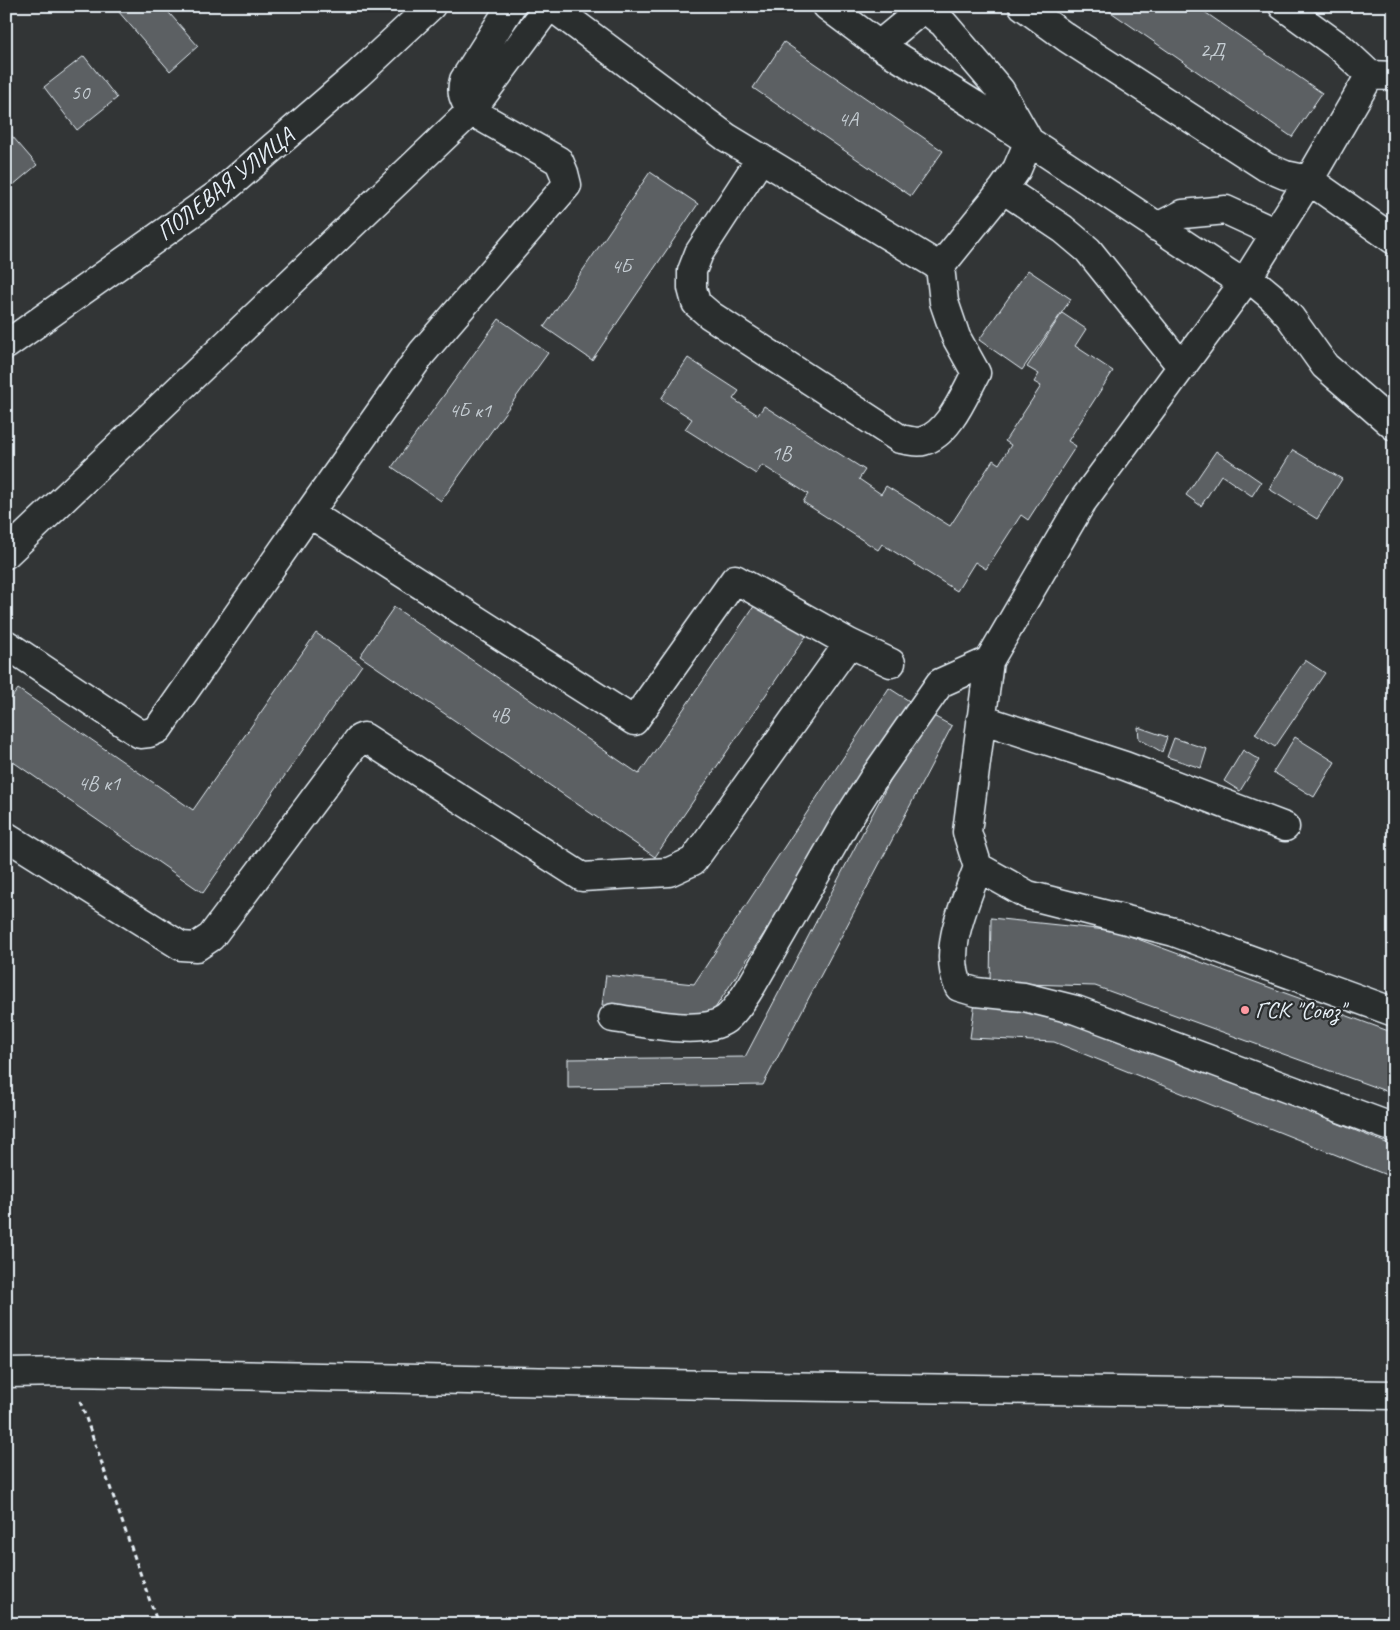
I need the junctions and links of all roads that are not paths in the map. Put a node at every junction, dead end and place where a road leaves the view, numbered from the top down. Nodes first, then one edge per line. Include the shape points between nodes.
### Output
1 (431, 6) edge
2 (511, 6) edge
3 (550, 6) edge
4 (827, 6) edge
5 (1024, 6) edge
6 (1283, 6) edge
7 (927, 9) edge
8 (879, 45) junction
9 (1382, 76) edge
10 (471, 111) junction
11 (1029, 141) junction
12 (761, 158) junction
13 (1309, 180) junction
14 (1003, 188) junction
15 (1157, 226) junction
16 (1276, 233) junction
17 (1394, 240) edge
18 (940, 267) junction
19 (1246, 280) junction
20 (6, 346) edge
21 (1182, 367) junction
22 (1394, 426) edge
23 (309, 513) junction
24 (6, 554) edge
25 (849, 643) junction
26 (6, 644) edge
27 (988, 661) junction
28 (892, 663) dead end
29 (981, 719) junction
30 (1285, 827) dead end
31 (6, 836) edge
32 (978, 867) junction
33 (1394, 1012) edge
34 (613, 1018) dead end
35 (1394, 1128) edge
36 (6, 1373) edge
37 (1394, 1395) edge

1 - 20 street, ПОЛЕВАЯ УЛИЦА via 357,76 220,193
2 - 10 street via 464,80 461,89
3 - 10 street
3 - 12 street via 726,137
4 - 8 street
5 - 13 street via 1067,38 1266,167
6 - 9 street
7 - 8 street
7 - 11 street via 943,23 1000,90
8 - 11 street
9 - 13 street
10 - 23 street via 558,161 567,185 422,353
10 - 24 street
11 - 14 street via 1017,169
11 - 15 street
12 - 18 street
12 - 18 street via 700,253 692,271 696,303 900,438 922,442 939,434 976,373 956,337 944,302
13 - 16 street
13 - 17 street
14 - 18 street
14 - 21 street via 1088,250
15 - 16 street via 1183,214 1226,210
15 - 19 street
16 - 19 street
19 - 21 street
19 - 22 street via 1272,297 1325,366
21 - 27 street via 1082,502
23 - 25 street via 634,721 735,580
23 - 26 street via 158,728 149,734 140,734
25 - 28 street
25 - 31 street via 693,861 669,872 582,877 364,737 359,738 211,938 196,947 181,946
27 - 29 street
27 - 34 street via 940,683 875,776 752,985 726,1019 715,1025 690,1029
29 - 30 street via 1125,766
29 - 32 street via 967,832
32 - 33 street via 1028,896 1174,932
32 - 35 street via 955,932 953,974 959,987 1024,997 1076,1010
36 - 37 street

